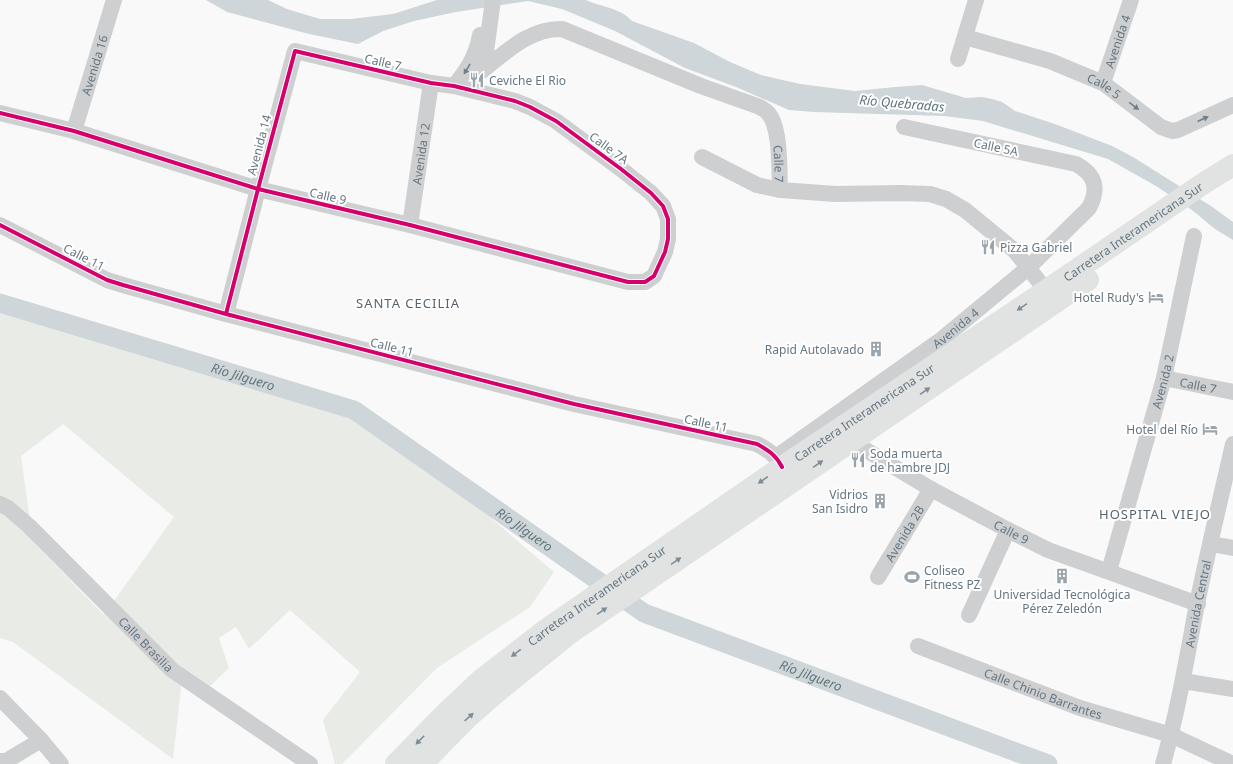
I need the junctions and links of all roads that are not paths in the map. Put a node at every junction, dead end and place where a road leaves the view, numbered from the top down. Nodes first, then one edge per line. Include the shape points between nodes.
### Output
1 (114, 0) edge
2 (486, 0) edge
3 (494, 0) edge
4 (976, 0) edge
5 (1131, 0) edge
6 (487, 27) junction
7 (965, 37) junction
8 (519, 42) junction
9 (295, 51) joint
10 (958, 59) dead end
11 (478, 74) junction
12 (432, 83) junction
13 (1103, 83) junction
14 (461, 88) junction
15 (1233, 105) edge
16 (0, 113) edge
17 (904, 127) dead end
18 (74, 131) junction
19 (702, 157) dead end
20 (1233, 158) edge
21 (1087, 170) joint
22 (1220, 179) edge
23 (258, 189) junction
24 (780, 190) junction
25 (0, 225) edge
26 (410, 225) junction
27 (1194, 236) dead end
28 (1029, 267) junction
29 (654, 276) joint
30 (1051, 297) junction
31 (226, 314) junction
32 (1164, 378) junction
33 (1233, 392) edge
34 (846, 434) junction
35 (1233, 444) edge
36 (783, 468) junction
37 (931, 489) junction
38 (0, 504) edge
39 (1008, 530) junction
40 (1211, 544) junction
41 (1233, 548) edge
42 (1109, 571) junction
43 (878, 577) dead end
44 (1198, 604) junction
45 (969, 616) dead end
46 (918, 646) dead end
47 (1183, 681) junction
48 (1233, 689) edge
49 (0, 698) edge
50 (1171, 735) junction
51 (41, 740) junction
52 (0, 761) edge
53 (61, 764) edge
54 (310, 764) edge
55 (396, 764) edge
56 (422, 764) edge
57 (1163, 764) edge
58 (1233, 764) edge

1 - 18 street, Avenida 16
2 - 6 street
3 - 6 street
4 - 7 street
5 - 13 street, Avenida 4
6 - 8 street, Calle 7 via 493,39 502,43
6 - 11 street via 485,59
6 -> 14 street
7 - 10 street
7 - 13 street, Calle 5 via 1050,61
8 - 11 street, Calle 7
8 - 24 street, Calle 7 via 543,31 562,29 701,86 760,107 768,113 777,133
9 - 12 street, Calle 7
9 - 23 street, Avenida 14
11 - 14 street
12 - 14 street, Calle 7
12 - 26 street, Avenida 12
13 -> 15 street, Calle 5 via 1161,127 1172,131
14 - 29 street, Calle 7A via 530,107 562,126 651,193 663,206 668,219 665,252
16 - 18 street, Calle 9
17 - 21 street, Calle 5A via 1076,164
18 - 23 street, Calle 9
19 - 24 street via 757,185
20 - 22 street
21 - 28 street, Avenida 4 via 1094,186 1094,197 1088,208
22 - 30 highway, Carretera Interamericana Sur
23 - 26 street, Calle 9
23 - 31 street, Avenida 14
24 - 28 street, Calle 7 via 836,194 930,194 946,199 965,210 1015,251
25 - 31 street, Calle 11 via 107,280
26 - 29 street, Calle 9 via 628,282 645,282
27 - 32 street, Avenida 2
28 - 30 street, Calle 7
28 - 36 street, Avenida 4
30 - 34 highway, Carretera Interamericana Sur
31 - 36 street, Calle 11 via 574,404 757,444
32 - 33 street, Calle 7
32 - 42 street, Avenida 2
34 - 36 highway, Carretera Interamericana Sur
34 - 37 street, Calle 9
35 - 40 street, Avenida Central
36 -> 55 highway, Carretera Interamericana Sur via 547,629 481,680
56 -> 36 highway, Carretera Interamericana Sur via 472,713 570,633 644,583
37 - 39 street, Calle 9
37 - 43 street, Avenida 2B
38 - 54 street, Calle Brasilia via 29,526 172,670
39 - 42 street, Calle 9 via 1048,550
39 - 45 street
40 - 41 street
40 - 44 street, Avenida Central
42 - 44 street, Calle 9
44 - 47 street, Avenida Central
46 - 50 street, Calle Chinio Barrantes via 1080,708
47 - 48 street
47 - 50 street, Avenida Central
49 - 51 street
50 - 57 street, Avenida Central
50 - 58 street, Calle Chinio Barrantes
51 - 52 street via 6,761
51 - 53 street

